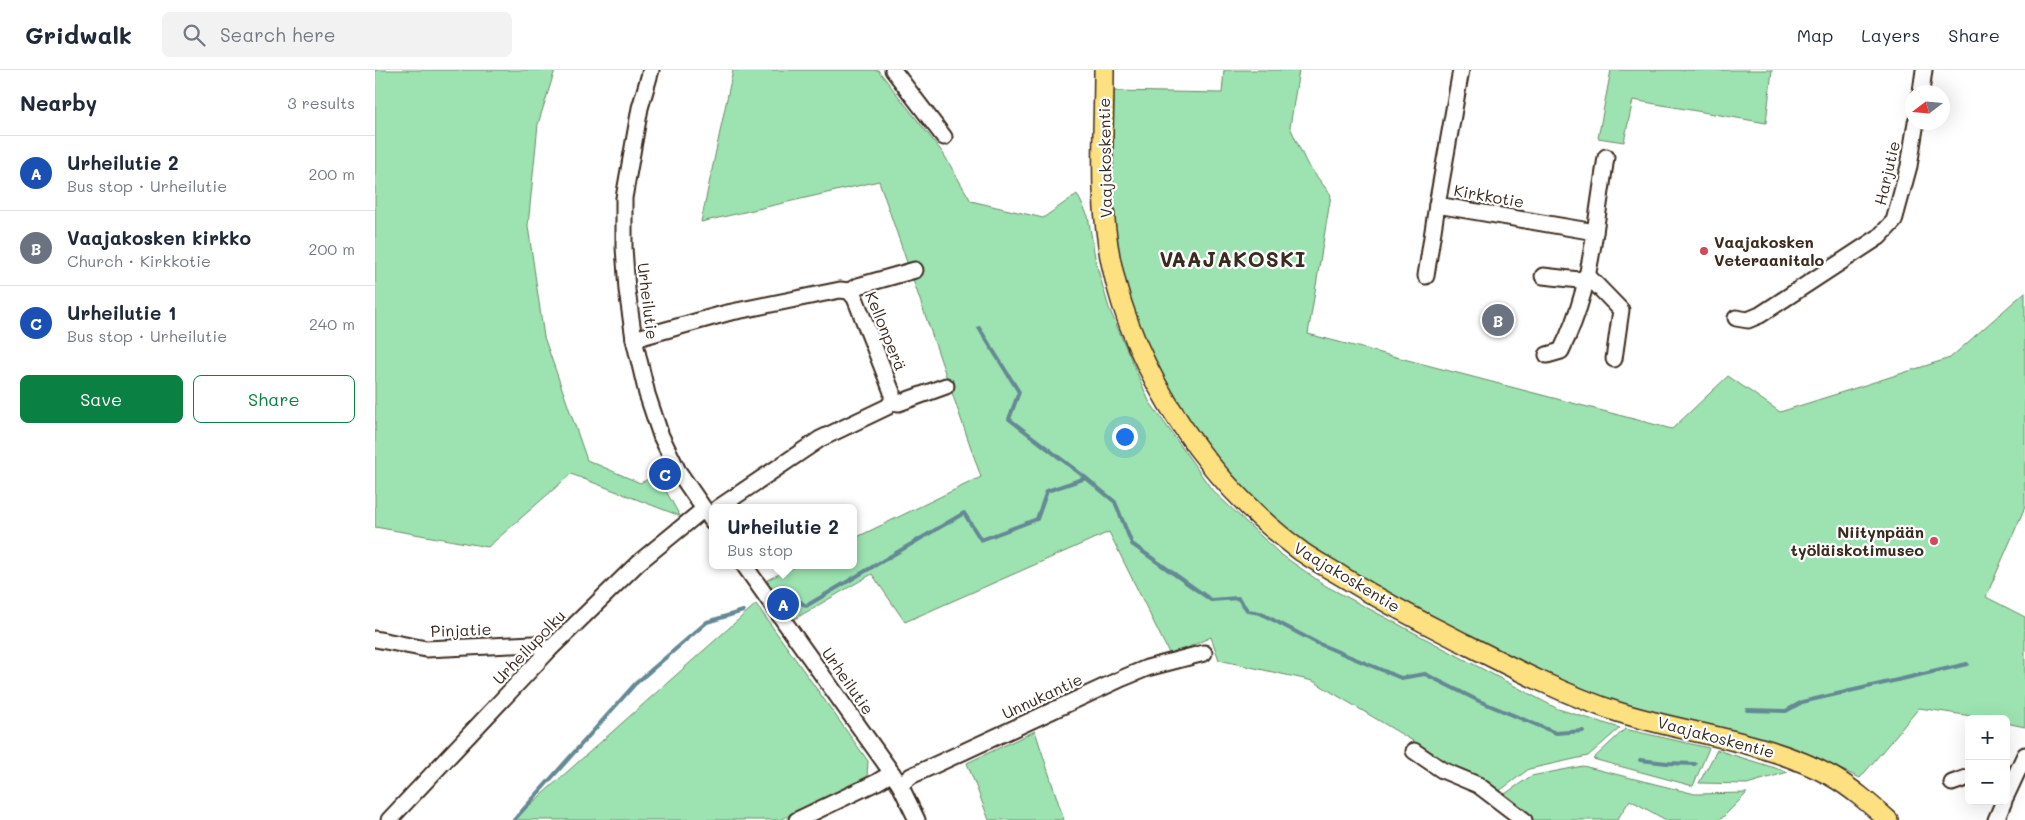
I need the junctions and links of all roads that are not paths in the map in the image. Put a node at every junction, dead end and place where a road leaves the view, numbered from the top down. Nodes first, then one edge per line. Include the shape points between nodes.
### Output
1 (651, 70) edge
2 (893, 70) edge
3 (1104, 70) edge
4 (1461, 70) edge
5 (1924, 70) edge
6 (1922, 85) edge
7 (1915, 130) edge
8 (944, 137) dead end
9 (1606, 157) dead end
10 (1437, 205) junction
11 (1595, 232) junction
12 (915, 270) dead end
13 (1426, 276) dead end
14 (1543, 276) dead end
15 (1588, 276) junction
16 (849, 291) junction
17 (1735, 318) dead end
18 (634, 339) junction
19 (1547, 355) dead end
20 (1614, 359) dead end
21 (946, 386) dead end
22 (892, 402) junction
23 (724, 504) edge
24 (709, 510) edge
25 (709, 514) edge
26 (748, 569) edge
27 (375, 639) edge
28 (549, 650) junction
29 (1204, 653) dead end
30 (1415, 751) dead end
31 (2025, 755) edge
32 (1965, 778) edge
33 (896, 779) junction
34 (1952, 783) dead end
35 (2010, 787) edge
36 (2002, 805) edge
37 (800, 814) edge
38 (1520, 819) edge
39 (389, 820) edge
40 (917, 820) edge
41 (1888, 820) edge
42 (1996, 820) edge

1 - 18 street, Urheilutie via 639,108 624,198 626,281
2 - 8 street
3 - 41 main road, Vaajakoskentie via 1103,210 1111,262 1122,302 1165,398 1222,480 1257,516 1304,553 1363,589 1529,676 1618,712 1707,733 1795,760 1831,776
4 - 10 street, Kirkkotie
5 - 6 street
7 - 17 street, Harjutie via 1894,221 1879,237 1760,315 1748,320
9 - 11 street
10 - 11 street, Kirkkotie
10 - 13 street
11 - 15 street
12 - 16 street
14 - 15 street via 1579,280
15 - 19 street via 1575,321 1561,351
15 - 20 street via 1621,310
16 - 18 street, Kellonperä via 840,290 727,313
16 - 22 street, Kellonperä via 855,298
18 - 24 street, Urheilutie via 661,436 678,471
21 - 22 street via 899,403
22 - 23 street via 800,451
25 - 28 street, Urheilupolku via 639,563
26 - 33 street, Urheilutie
27 - 28 street, Pinjatie via 426,649 533,644
28 - 39 street, Urheilupolku
29 - 33 street, Unnukantie via 1147,668 911,776
30 - 38 street via 1442,770 1478,785
31 - 35 street
32 - 34 street
33 - 37 street, Unnukantie via 877,782
33 - 40 street, Urheilutie
36 - 42 street

